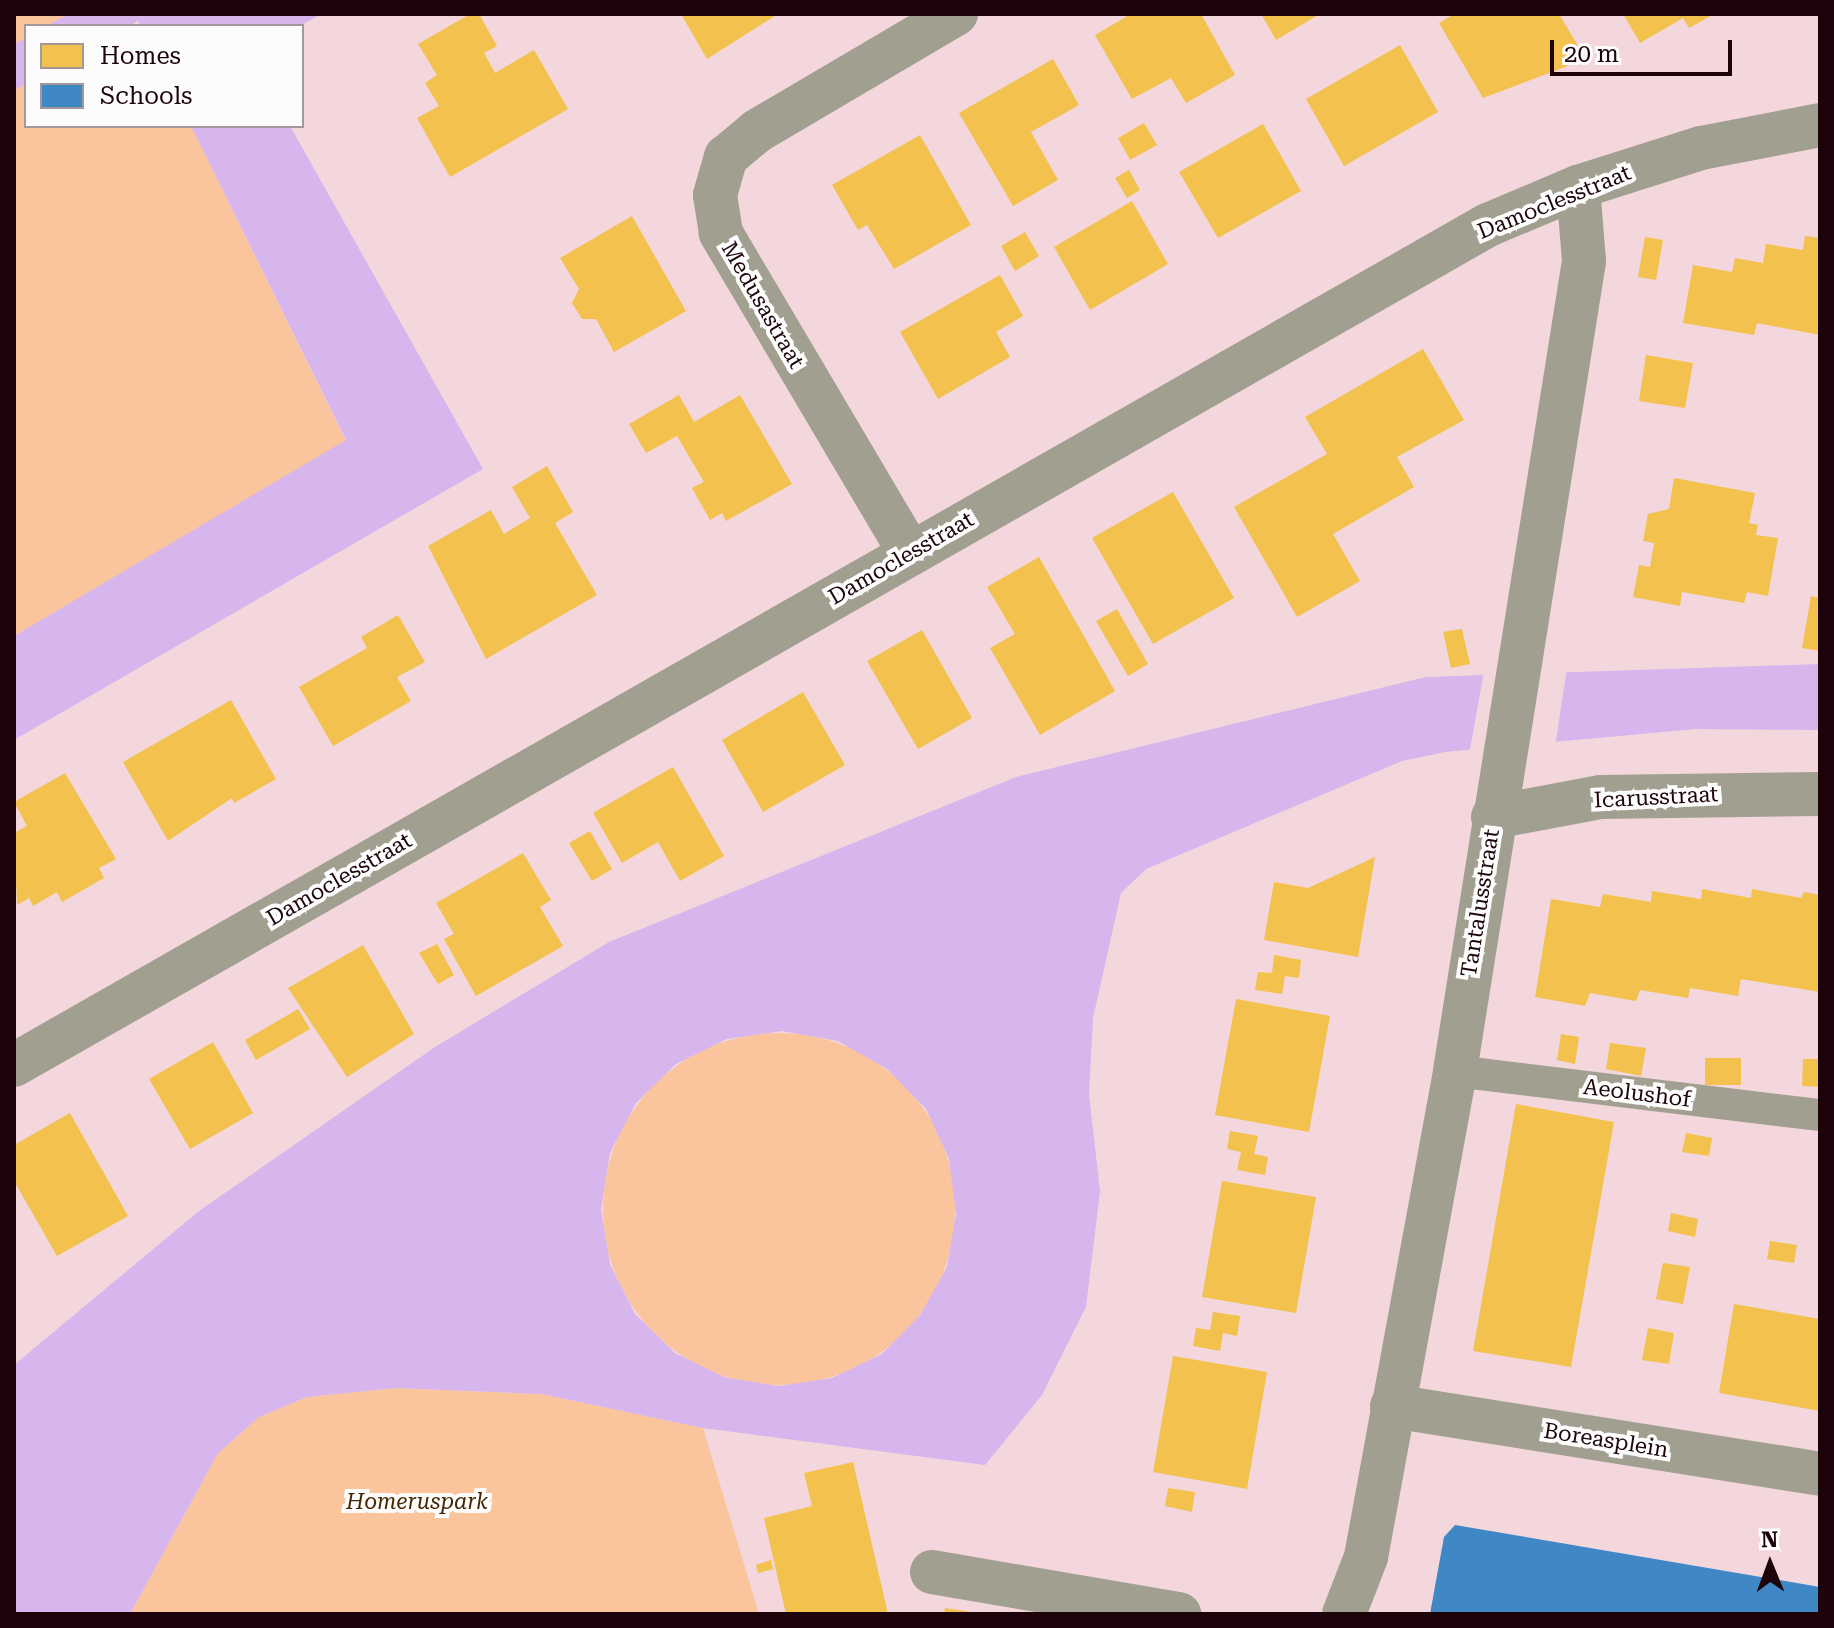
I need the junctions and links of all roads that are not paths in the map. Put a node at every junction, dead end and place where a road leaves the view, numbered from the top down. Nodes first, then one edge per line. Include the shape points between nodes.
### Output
1 (956, 14) edge
2 (1820, 125) edge
3 (1578, 187) junction
4 (910, 553) junction
5 (1820, 794) edge
6 (1493, 817) junction
7 (14, 1065) edge
8 (1455, 1071) junction
9 (1820, 1115) edge
10 (1392, 1406) junction
11 (1820, 1474) edge
12 (932, 1572) dead end
13 (1179, 1614) edge
14 (1344, 1614) edge

1 - 4 street, Medusastraat via 757,131 726,157 715,195 721,233
2 - 3 street, Damoclesstraat via 1701,148
3 - 4 street, Damoclesstraat via 1488,225
3 - 6 street, Tantalusstraat via 1584,261
4 - 7 street, Damoclesstraat
5 - 6 street, Icarusstraat via 1601,797
6 - 8 street, Tantalusstraat
8 - 9 lane, Aeolushof
8 - 10 street, Tantalusstraat
10 - 11 street, Boreasplein
10 - 14 street, Tantalusstraat via 1366,1557
12 - 13 street

